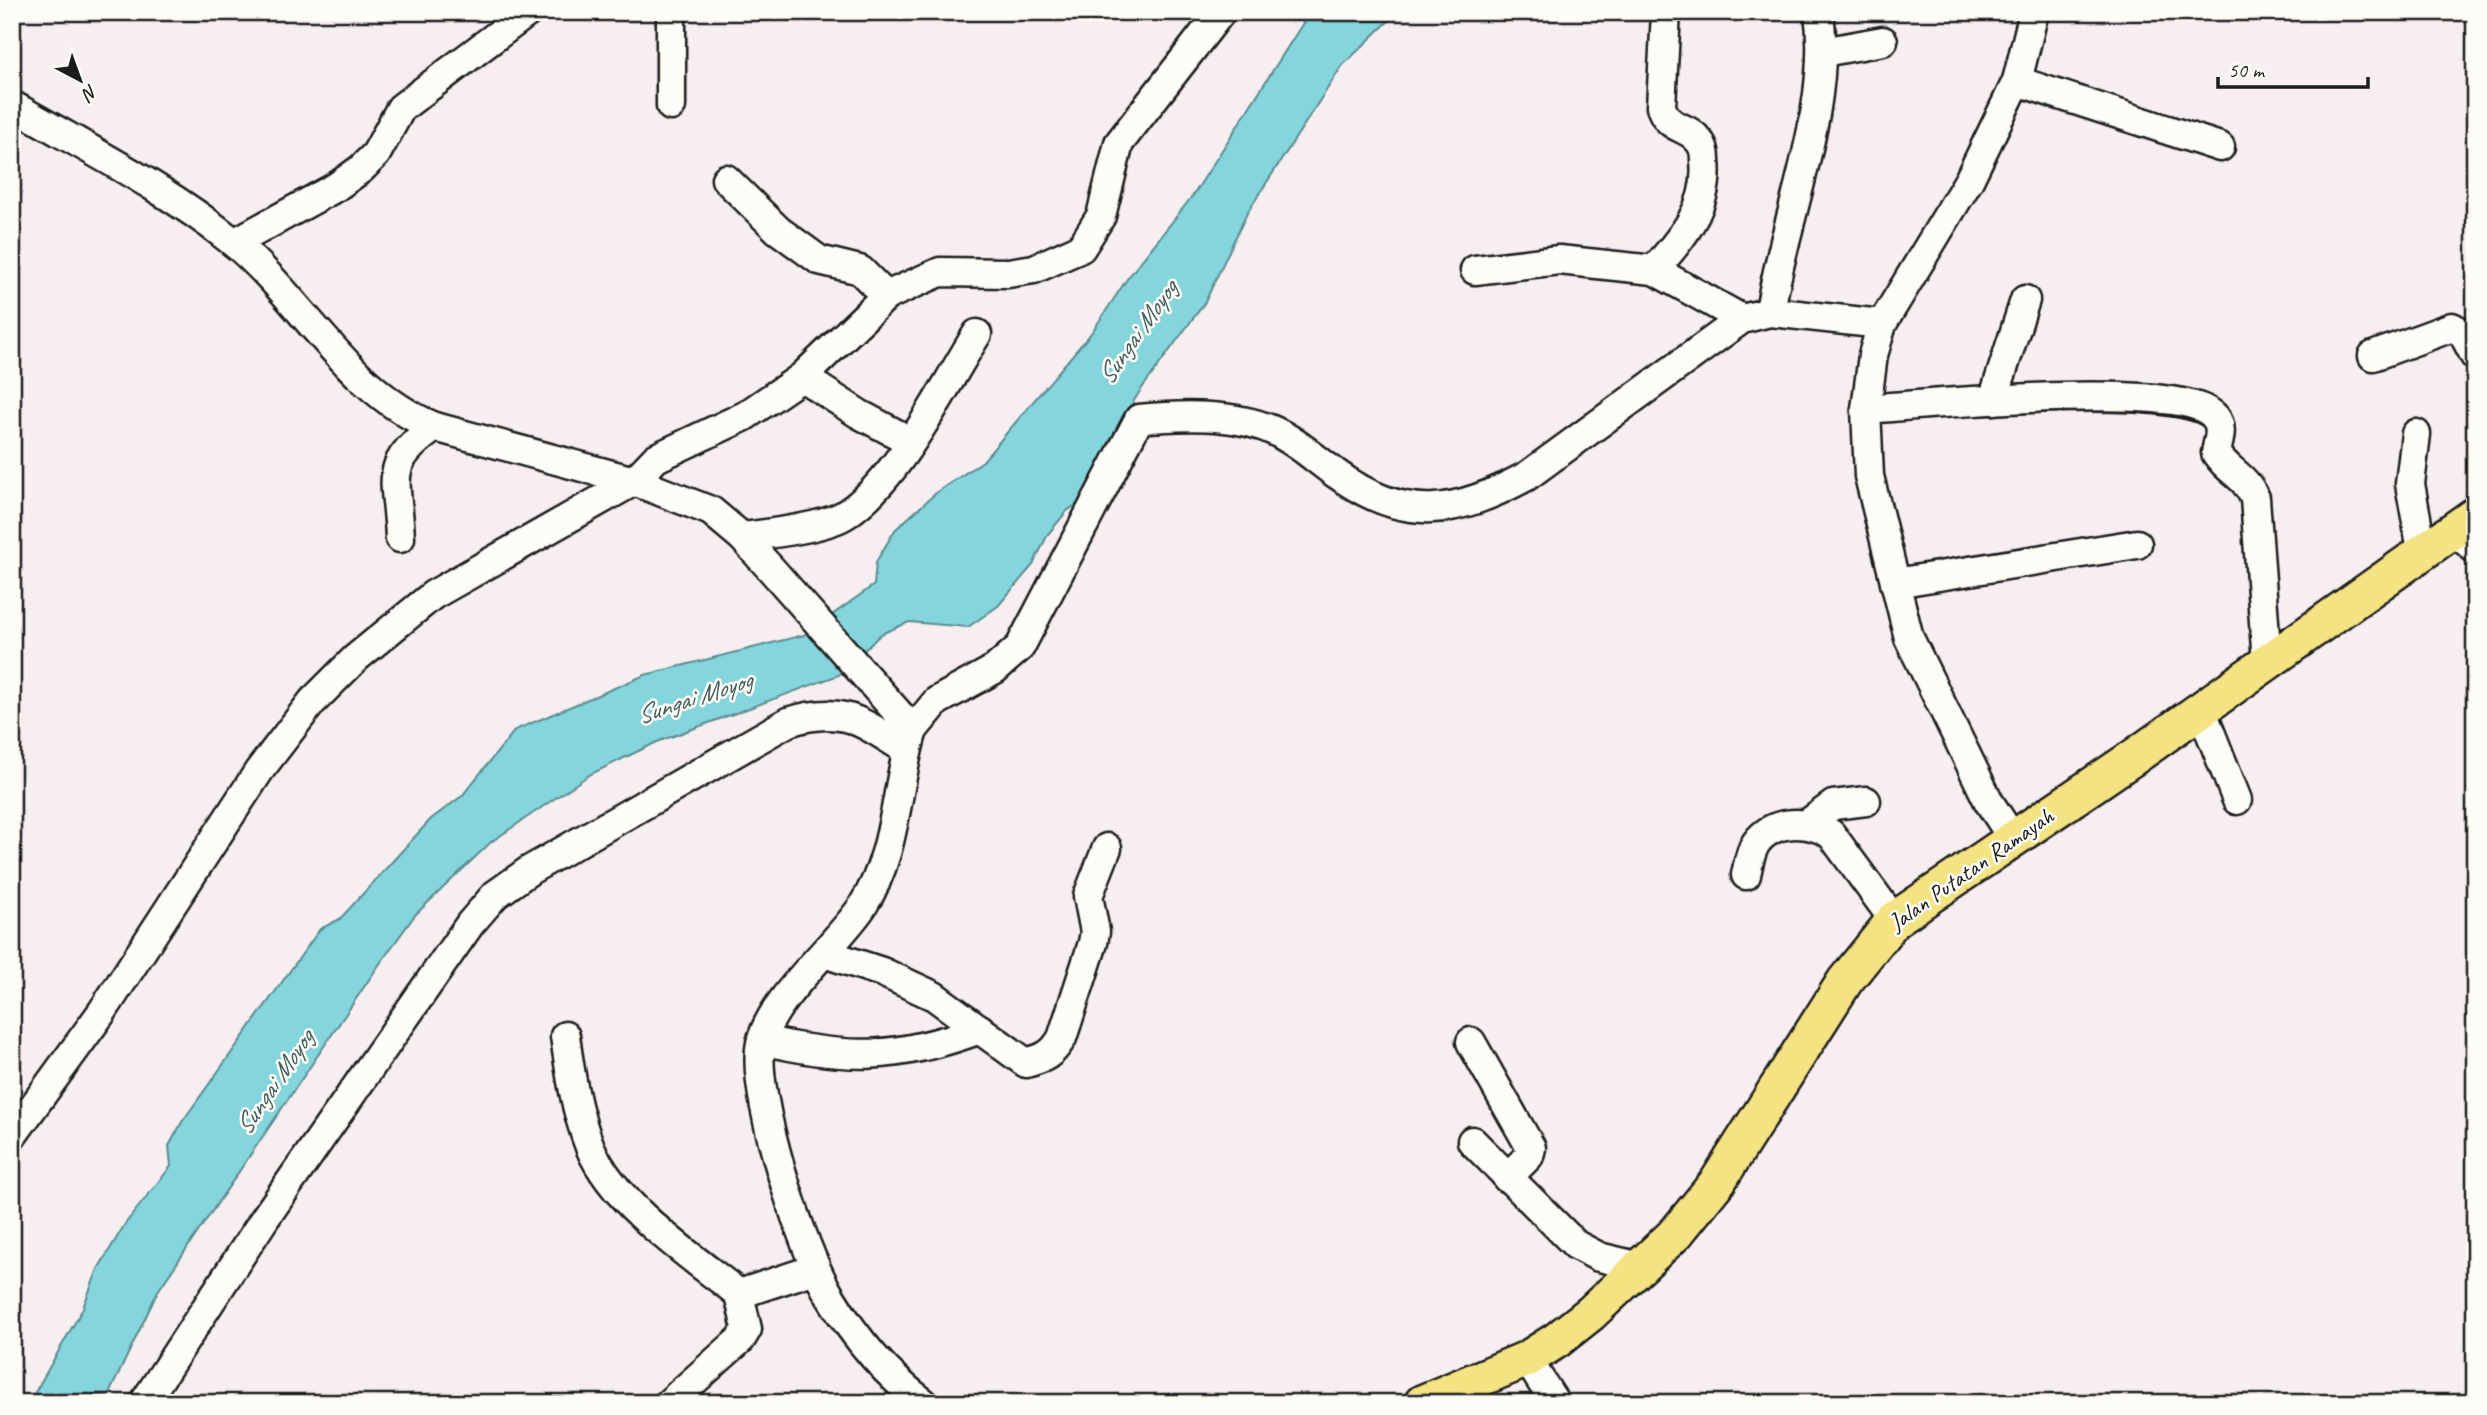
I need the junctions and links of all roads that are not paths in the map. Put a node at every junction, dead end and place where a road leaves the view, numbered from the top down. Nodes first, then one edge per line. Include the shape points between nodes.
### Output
1 (528, 12) edge
2 (671, 12) edge
3 (1221, 12) edge
4 (1666, 12) edge
5 (1819, 12) edge
6 (2034, 12) edge
7 (1883, 41) dead end
8 (1823, 52) junction
9 (2017, 81) junction
10 (12, 105) edge
11 (671, 106) dead end
12 (2220, 147) dead end
13 (726, 178) dead end
14 (234, 243) junction
15 (1475, 270) dead end
16 (1654, 270) junction
17 (886, 296) junction
18 (2025, 300) dead end
19 (1770, 312) junction
20 (1742, 319) junction
21 (1882, 324) junction
22 (977, 334) dead end
23 (2373, 356) dead end
24 (2475, 356) edge
25 (802, 377) junction
26 (1993, 400) junction
27 (1866, 409) junction
28 (435, 427) junction
29 (2416, 434) dead end
30 (910, 440) junction
31 (634, 481) junction
32 (2467, 531) edge
33 (742, 537) junction
34 (400, 538) dead end
35 (2137, 544) dead end
36 (2422, 550) junction
37 (1895, 583) junction
38 (2267, 663) junction
39 (2202, 709) junction
40 (910, 740) junction
41 (2237, 800) dead end
42 (1866, 801) dead end
43 (1807, 824) junction
44 (2013, 839) junction
45 (1107, 848) dead end
46 (1746, 875) dead end
47 (1894, 920) junction
48 (824, 953) junction
49 (980, 1029) junction
50 (565, 1037) dead end
51 (762, 1040) junction
52 (1471, 1042) dead end
53 (12, 1136) edge
54 (1472, 1141) dead end
55 (1507, 1178) junction
56 (1641, 1267) junction
57 (815, 1269) junction
58 (739, 1294) junction
59 (1527, 1359) junction
60 (670, 1402) edge
61 (144, 1403) edge
62 (924, 1403) edge
63 (1422, 1403) edge
64 (1555, 1403) edge

1 - 14 street via 401,107 376,154 361,169
2 - 11 street
3 - 17 street via 1119,143 1101,216 1081,248 1034,269 940,272
4 - 16 street via 1661,107 1674,127 1696,136 1702,144 1707,175 1694,219
5 - 8 street
6 - 9 street
7 - 8 street
8 - 19 street
9 - 12 street
9 - 21 street via 1969,180
10 - 14 street via 157,190
13 - 17 street via 778,230 819,260 860,270
14 - 28 street via 389,402
15 - 16 street via 1559,260
16 - 20 street
17 - 25 street
18 - 26 street
19 - 20 street
19 - 21 street
20 - 40 street via 1527,476 1489,497 1456,508 1422,510 1369,495 1269,429 1201,417 1139,419 1020,647 995,669 937,701
21 - 27 street
22 - 30 street
23 - 24 street via 2452,327 2463,332
25 - 30 street
25 - 31 street via 745,416 656,458
26 - 27 street
26 - 38 street via 2073,396 2153,400 2207,410 2216,418 2221,429 2216,453 2224,466 2246,479 2255,498
27 - 37 street via 1869,476
28 - 31 street
28 - 34 street via 404,450 396,465
29 - 36 street via 2410,484
30 - 33 street via 891,471 845,515 788,531
31 - 33 street via 711,511
31 - 53 street via 433,595 356,658 312,702 259,771 102,1013
32 - 36 main road, Jalan Putatan Ramayah
33 - 40 street via 887,702
35 - 37 street
36 - 38 main road, Jalan Putatan Ramayah
37 - 44 street via 1909,638 1989,802
38 - 39 main road, Jalan Putatan Ramayah
39 - 41 street
39 - 44 main road, Jalan Putatan Ramayah
40 - 48 street via 886,853 863,906
40 - 61 street via 839,714 814,713 788,722 530,870 495,895 349,1097
42 - 43 street via 1833,805
43 - 46 street via 1776,828 1762,836 1754,845
43 - 47 street via 1831,834
44 - 47 main road, Jalan Putatan Ramayah
45 - 49 street via 1088,896 1093,943 1054,1051 1026,1063
47 - 56 main road, Jalan Putatan Ramayah via 1845,981 1718,1181
48 - 49 street via 934,996
48 - 51 street via 774,1014
49 - 51 street via 943,1043 871,1055 835,1055
50 - 58 street via 570,1076 591,1149 627,1202
51 - 57 street via 760,1080 774,1146
52 - 55 street via 1531,1148
54 - 55 street
55 - 56 street via 1576,1245 1600,1257
56 - 59 main road, Jalan Putatan Ramayah via 1583,1320
57 - 58 street
57 - 62 street via 872,1354
58 - 60 street via 747,1329 741,1339
59 - 63 main road, Jalan Putatan Ramayah
59 - 64 street

